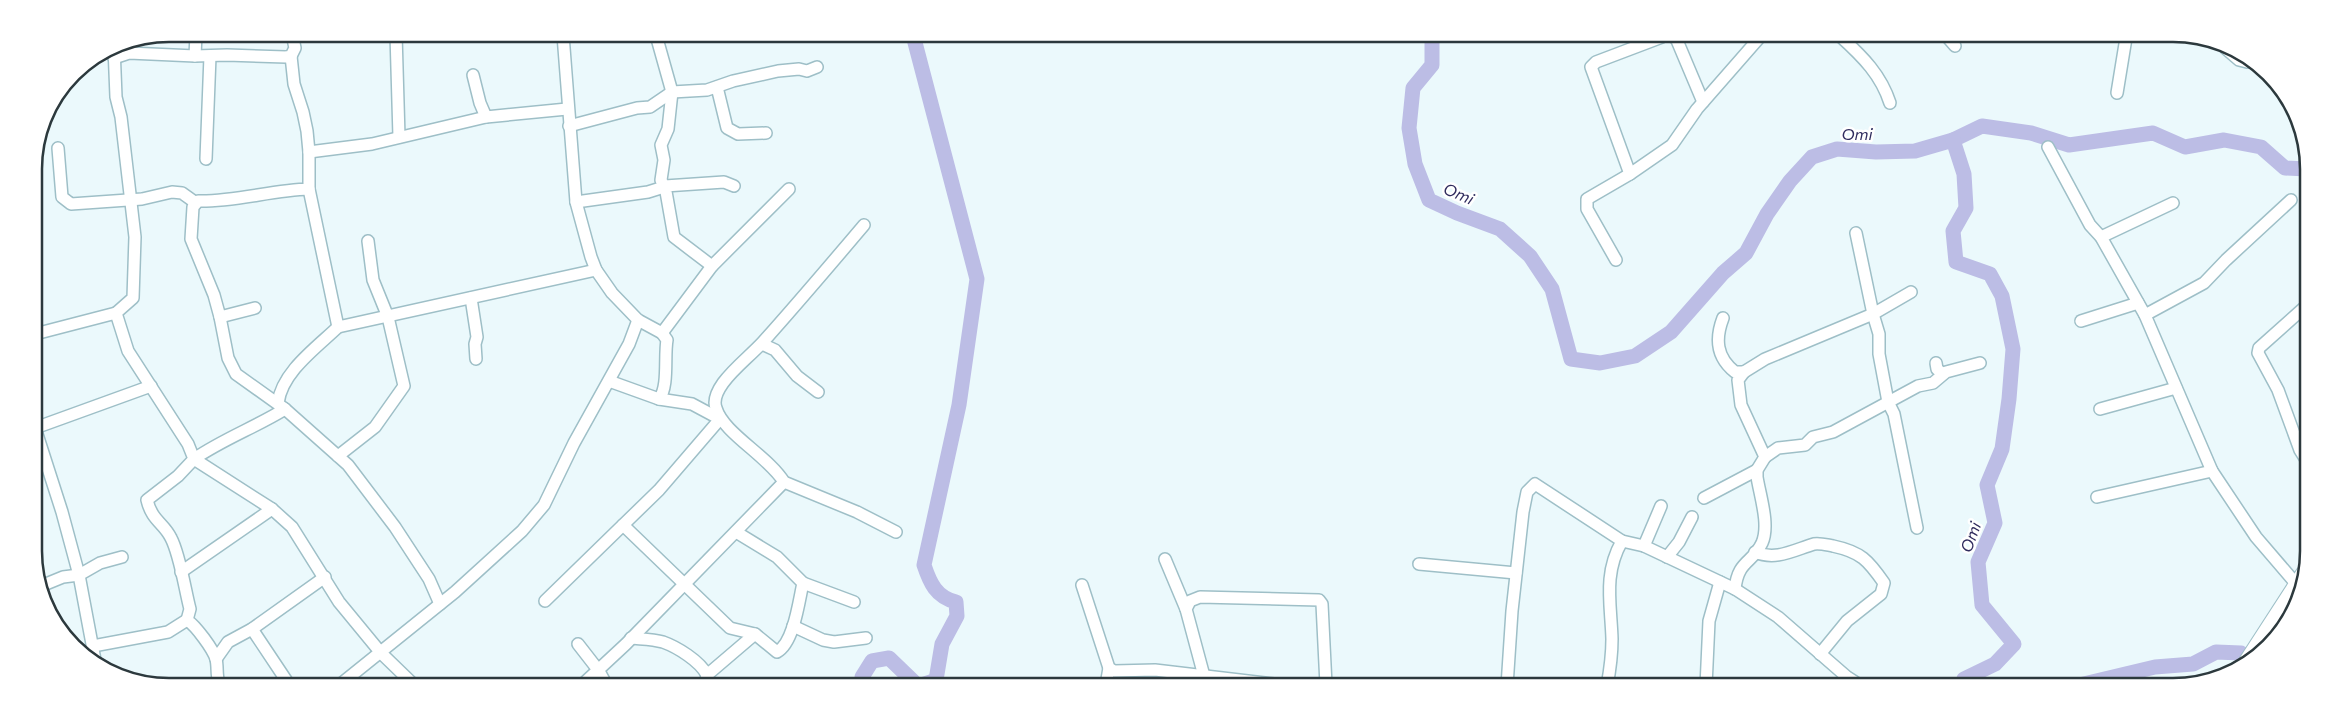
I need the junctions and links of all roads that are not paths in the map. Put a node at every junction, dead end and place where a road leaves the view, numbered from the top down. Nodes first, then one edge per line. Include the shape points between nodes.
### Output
1 (1648, 42) edge
2 (1678, 42) edge
3 (1755, 42) edge
4 (1846, 42) edge
5 (2125, 42) edge
6 (196, 43) edge
7 (294, 43) edge
8 (396, 43) edge
9 (563, 43) edge
10 (658, 43) edge
11 (121, 52) edge
12 (114, 55) edge
13 (195, 56) junction
14 (210, 56) junction
15 (291, 56) junction
16 (817, 66) dead end
17 (473, 75) dead end
18 (717, 87) junction
19 (672, 92) junction
20 (2117, 93) dead end
21 (1703, 102) junction
22 (1890, 103) dead end
23 (567, 109) junction
24 (486, 118) junction
25 (569, 126) junction
26 (766, 133) dead end
27 (399, 137) junction
28 (2048, 147) dead end
29 (58, 148) dead end
30 (309, 152) junction
31 (206, 160) dead end
32 (1630, 174) junction
33 (734, 186) dead end
34 (309, 189) junction
35 (790, 189) dead end
36 (2291, 200) dead end
37 (130, 201) junction
38 (576, 202) junction
39 (196, 203) junction
40 (2173, 203) dead end
41 (864, 225) dead end
42 (1856, 232) dead end
43 (2101, 237) junction
44 (368, 241) dead end
45 (1616, 260) dead end
46 (712, 266) junction
47 (596, 270) junction
48 (1911, 292) dead end
49 (471, 298) junction
50 (2138, 302) junction
51 (255, 308) dead end
52 (2300, 311) edge
53 (116, 313) junction
54 (1872, 314) junction
55 (2145, 315) junction
56 (220, 317) junction
57 (388, 317) junction
58 (1723, 318) dead end
59 (638, 320) junction
60 (2081, 321) dead end
61 (338, 327) junction
62 (43, 332) edge
63 (662, 333) junction
64 (762, 344) junction
65 (476, 359) dead end
66 (1936, 363) dead end
67 (1980, 363) dead end
68 (1744, 372) junction
69 (1943, 374) junction
70 (608, 381) junction
71 (151, 386) junction
72 (2176, 388) junction
73 (818, 392) dead end
74 (659, 399) junction
75 (1888, 402) junction
76 (282, 406) junction
77 (2100, 410) dead end
78 (720, 419) junction
79 (42, 426) edge
80 (42, 448) edge
81 (2300, 450) edge
82 (338, 456) junction
83 (1765, 457) junction
84 (194, 459) junction
85 (1757, 470) junction
86 (2212, 470) junction
87 (784, 482) junction
88 (1704, 498) dead end
89 (2097, 498) dead end
90 (1661, 506) dead end
91 (272, 509) junction
92 (1692, 517) dead end
93 (622, 525) junction
94 (1917, 528) dead end
95 (736, 532) junction
96 (896, 532) dead end
97 (1622, 541) junction
98 (1644, 546) junction
99 (1755, 552) junction
100 (122, 557) dead end
101 (1667, 557) junction
102 (1165, 559) dead end
103 (1419, 564) dead end
104 (181, 572) junction
105 (1516, 573) junction
106 (79, 575) junction
107 (325, 577) junction
108 (2297, 577) edge
109 (1720, 582) junction
110 (803, 583) junction
111 (47, 584) edge
112 (684, 584) junction
113 (1082, 585) dead end
114 (1735, 589) junction
115 (2295, 590) edge
116 (544, 601) dead end
117 (854, 602) dead end
118 (440, 604) junction
119 (1186, 609) junction
120 (188, 620) junction
121 (793, 626) junction
122 (252, 629) junction
123 (755, 634) junction
124 (631, 638) junction
125 (866, 638) dead end
126 (578, 644) dead end
127 (93, 646) junction
128 (2258, 646) edge
129 (94, 653) edge
130 (381, 653) junction
131 (1820, 654) junction
132 (216, 659) junction
133 (1109, 668) junction
134 (599, 671) junction
135 (1204, 676) junction
136 (217, 678) edge
137 (285, 678) edge
138 (348, 678) edge
139 (407, 678) edge
140 (590, 678) edge
141 (603, 678) edge
142 (706, 678) edge
143 (707, 678) edge
144 (1107, 678) edge
145 (1222, 678) edge
146 (1326, 678) edge
147 (1508, 678) edge
148 (1609, 678) edge
149 (1706, 678) edge
150 (1851, 678) edge

1 - 32 street via 1596,62 1591,67
2 - 21 street
3 - 21 street
4 - 22 street via 1869,63 1885,88
5 - 20 street
6 - 13 street
7 - 15 street
8 - 27 street
9 - 23 street
10 - 19 street
11 - 13 street
12 - 37 street via 116,97
13 - 14 street
14 - 15 street
14 - 31 street
15 - 30 street
16 - 18 street via 807,71 799,69 760,74
17 - 24 street
18 - 19 street
18 - 26 street via 727,128 738,134
19 - 25 street via 650,107
19 - 38 street via 668,128 661,145 664,160 661,180 664,186 648,192
21 - 32 street via 1672,144
23 - 24 street
23 - 25 street
24 - 27 street
25 - 38 street
27 - 30 street via 325,152
28 - 43 street via 2090,225
29 - 37 street via 62,198 66,201 78,204
30 - 34 street
32 - 45 street via 1587,199 1587,209
33 - 46 street via 724,182 665,186 674,237
34 - 39 street
34 - 61 street
35 - 46 street
36 - 55 street via 2204,284
37 - 39 street via 172,192 182,193
37 - 53 street via 135,237 133,298
38 - 47 street
39 - 56 street via 191,240
40 - 43 street
41 - 64 street
42 - 54 street
43 - 50 street
44 - 57 street via 373,280
46 - 63 street
47 - 49 street
47 - 59 street via 612,293
48 - 54 street
49 - 57 street
49 - 65 street via 477,337
50 - 55 street
50 - 60 street
51 - 56 street
52 - 81 street via 2259,348 2258,353 2278,390
53 - 62 street
53 - 71 street via 128,351
54 - 68 street via 1766,359
54 - 75 street via 1879,334 1879,354
55 - 72 street
56 - 76 street via 228,358 236,374
57 - 61 street
57 - 82 street via 404,386 375,428
58 - 68 street via 1717,334 1717,346 1730,369
59 - 63 street
59 - 70 street via 629,344
61 - 76 street via 280,389
63 - 74 street via 667,340 665,390
64 - 73 street via 774,350 797,376
64 - 78 street via 723,384 715,398
66 - 69 street
67 - 69 street
68 - 83 street via 1738,380 1741,405
69 - 75 street via 1933,383 1918,386
70 - 74 street
70 - 118 street via 544,505 522,531
71 - 79 street
71 - 84 street
72 - 77 street
72 - 86 street
74 - 78 street via 692,404
75 - 83 street via 1834,432 1813,437 1805,446 1778,448
75 - 94 street via 1894,414
76 - 82 street
76 - 84 street via 260,424
78 - 87 street
78 - 93 street via 659,490
80 - 106 street
82 - 118 street via 395,527 429,579
83 - 85 street
84 - 91 street
84 - 104 street via 147,500 154,517 171,538
85 - 88 street
85 - 99 street via 1765,529 1762,543
86 - 89 street
86 - 108 street via 2256,537
87 - 95 street
87 - 96 street
90 - 98 street
91 - 104 street
91 - 107 street via 292,527
92 - 101 street
93 - 112 street
93 - 116 street
95 - 110 street via 777,557
95 - 112 street
97 - 98 street
97 - 105 street via 1535,484 1527,492
97 - 148 street via 1609,577 1612,638
98 - 101 street
99 - 114 street via 1740,567
99 - 131 street via 1775,556 1817,544 1853,550 1872,565 1884,583 1881,594 1847,621
100 - 106 street via 100,563
101 - 109 street
102 - 119 street
103 - 105 street
104 - 120 street via 190,610
105 - 147 street
106 - 111 street
106 - 127 street
107 - 122 street
107 - 130 street via 339,602
109 - 114 street
109 - 149 street via 1709,621
110 - 117 street
110 - 121 street
112 - 123 street via 730,628
112 - 124 street
113 - 133 street
114 - 131 street via 1778,617
115 - 128 highway
118 - 130 street
119 - 135 street
119 - 146 street via 1190,601 1200,597 1319,600 1322,604
120 - 127 street via 168,632
120 - 132 street
121 - 123 street via 784,649 777,652
121 - 125 street via 834,642
122 - 132 street via 228,642
122 - 137 street
123 - 143 street
124 - 134 street
124 - 142 street via 662,642 704,668
126 - 134 street
127 - 129 street
130 - 138 street
130 - 139 street
131 - 150 street
132 - 136 street
133 - 135 street via 1114,671 1155,670
133 - 144 street
134 - 140 street
134 - 141 street
135 - 145 street

